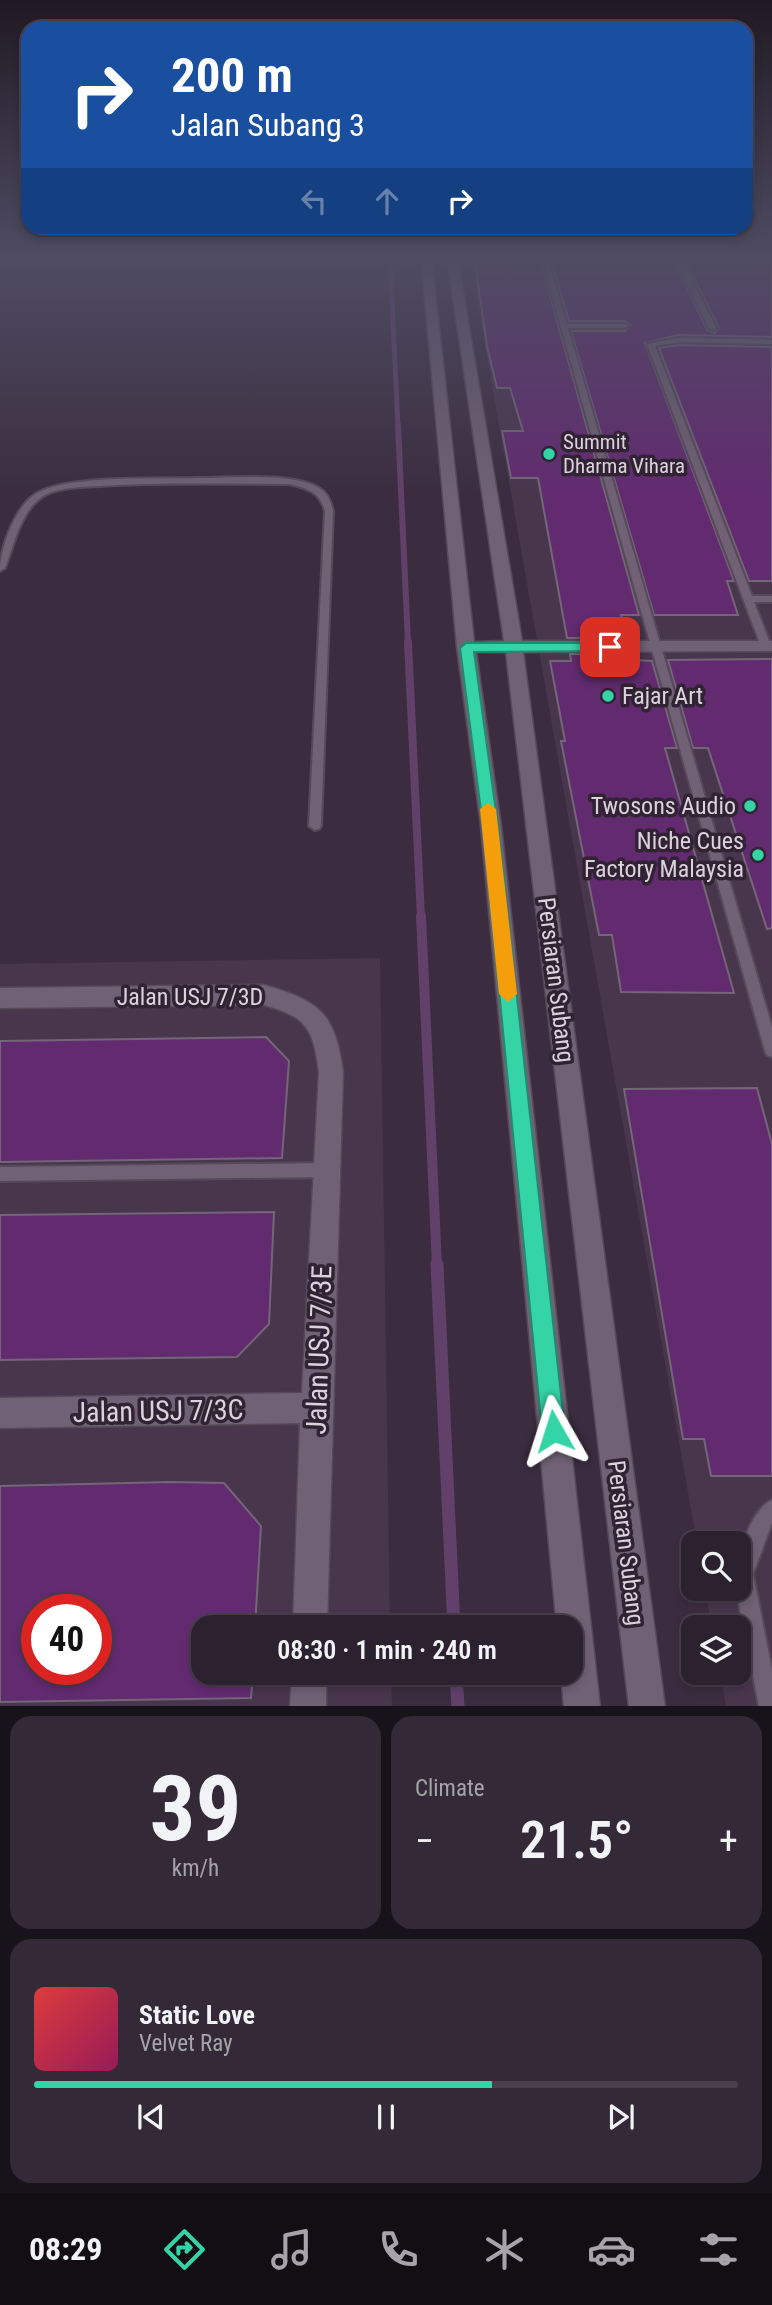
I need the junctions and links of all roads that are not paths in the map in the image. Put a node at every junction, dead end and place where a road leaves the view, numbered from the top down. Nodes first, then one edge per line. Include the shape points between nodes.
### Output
1 (434, 336) edge
2 (465, 336) edge
3 (568, 336) edge
4 (772, 342) edge
5 (0, 568) edge
6 (747, 599) junction
7 (772, 599) edge
8 (658, 646) junction
9 (769, 646) edge
10 (514, 647) junction
11 (466, 648) junction
12 (315, 826) dead end
13 (0, 998) edge
14 (772, 1051) edge
15 (331, 1072) joint
16 (327, 1170) junction
17 (0, 1174) edge
18 (316, 1408) junction
19 (0, 1413) edge
20 (772, 1509) edge
21 (310, 1615) edge
22 (309, 1685) edge
23 (308, 1706) edge
24 (582, 1706) edge
25 (646, 1706) edge
26 (769, 1706) edge

1 - 11 street, Persiaran Subang
2 - 10 street, Persiaran Subang
3 - 8 lane
4 - 6 lane via 678,340 651,344
5 - 12 lane via 27,505 42,492 81,484 289,481 317,488 326,497 329,511
6 - 7 lane
6 - 9 lane
8 - 9 street
8 - 10 street
8 - 14 lane
10 - 11 street
10 - 25 street, Persiaran Subang
11 - 24 street, Persiaran Subang via 491,826
13 - 15 street, Jalan USJ 7/3D via 264,995 295,1003 318,1018 328,1044
15 - 16 street, Jalan USJ 7/3E
16 - 17 lane
16 - 18 street, Jalan USJ 7/3E
18 - 19 street, Jalan USJ 7/3C
18 - 21 street, Jalan USJ 7/3E
20 - 26 lane via 762,1520 743,1574
22 - 23 street

